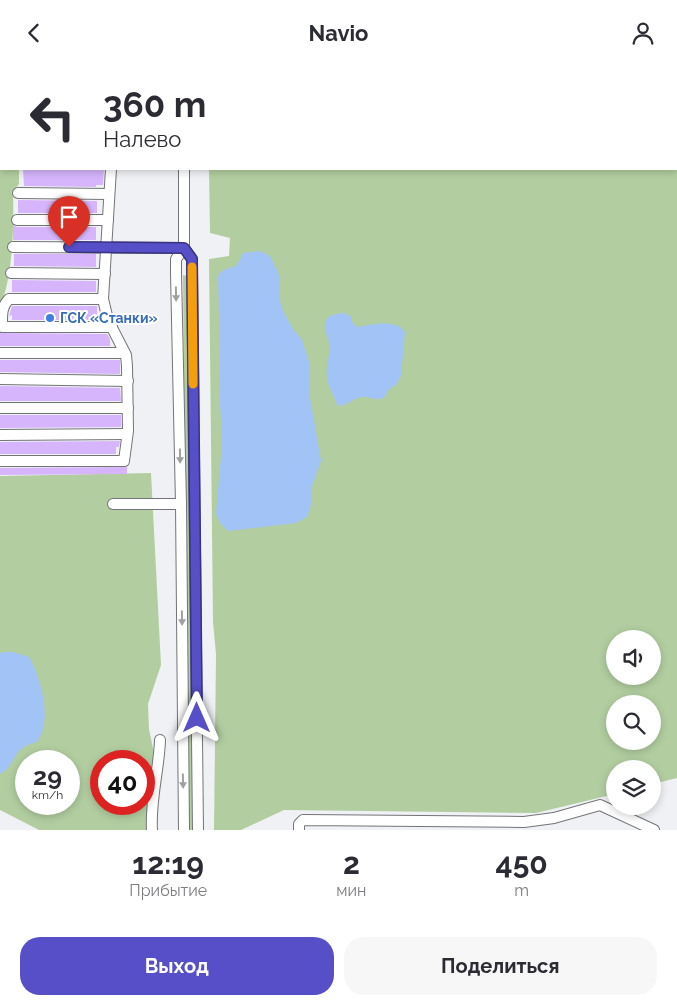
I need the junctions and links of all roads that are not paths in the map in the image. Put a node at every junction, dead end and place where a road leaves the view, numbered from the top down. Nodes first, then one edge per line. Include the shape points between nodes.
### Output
1 (111, 170) edge
2 (184, 170) edge
3 (18, 193) dead end
4 (109, 193) junction
5 (17, 220) dead end
6 (108, 220) junction
7 (13, 247) dead end
8 (106, 247) junction
9 (184, 248) junction
10 (11, 273) dead end
11 (105, 274) junction
12 (103, 299) junction
13 (112, 327) junction
14 (0, 353) edge
15 (124, 353) junction
16 (0, 379) edge
17 (128, 381) junction
18 (0, 408) edge
19 (128, 408) junction
20 (0, 435) edge
21 (127, 435) junction
22 (0, 461) edge
23 (113, 503) dead end
24 (181, 504) junction
25 (160, 739) dead end
26 (152, 830) edge
27 (184, 830) edge
28 (198, 830) edge
29 (298, 830) edge
30 (654, 830) edge

1 - 4 street
2 - 9 street
3 - 4 street
4 - 6 street
5 - 6 street
6 - 8 street
7 - 8 street
8 - 9 street
8 - 11 street
9 -> 24 street via 176,259
9 - 28 street via 192,259
10 - 11 street
11 - 12 street
12 - 13 street
12 - 13 street via 9,299 4,304 2,327
13 - 15 street
14 - 15 street
15 - 17 street
16 - 17 street
17 - 19 street
18 - 19 street
19 - 21 street
20 - 21 street
21 - 22 street via 124,461
23 - 24 street
24 -> 27 street
25 - 26 street
29 - 30 street via 303,821 524,822 568,815 600,805

